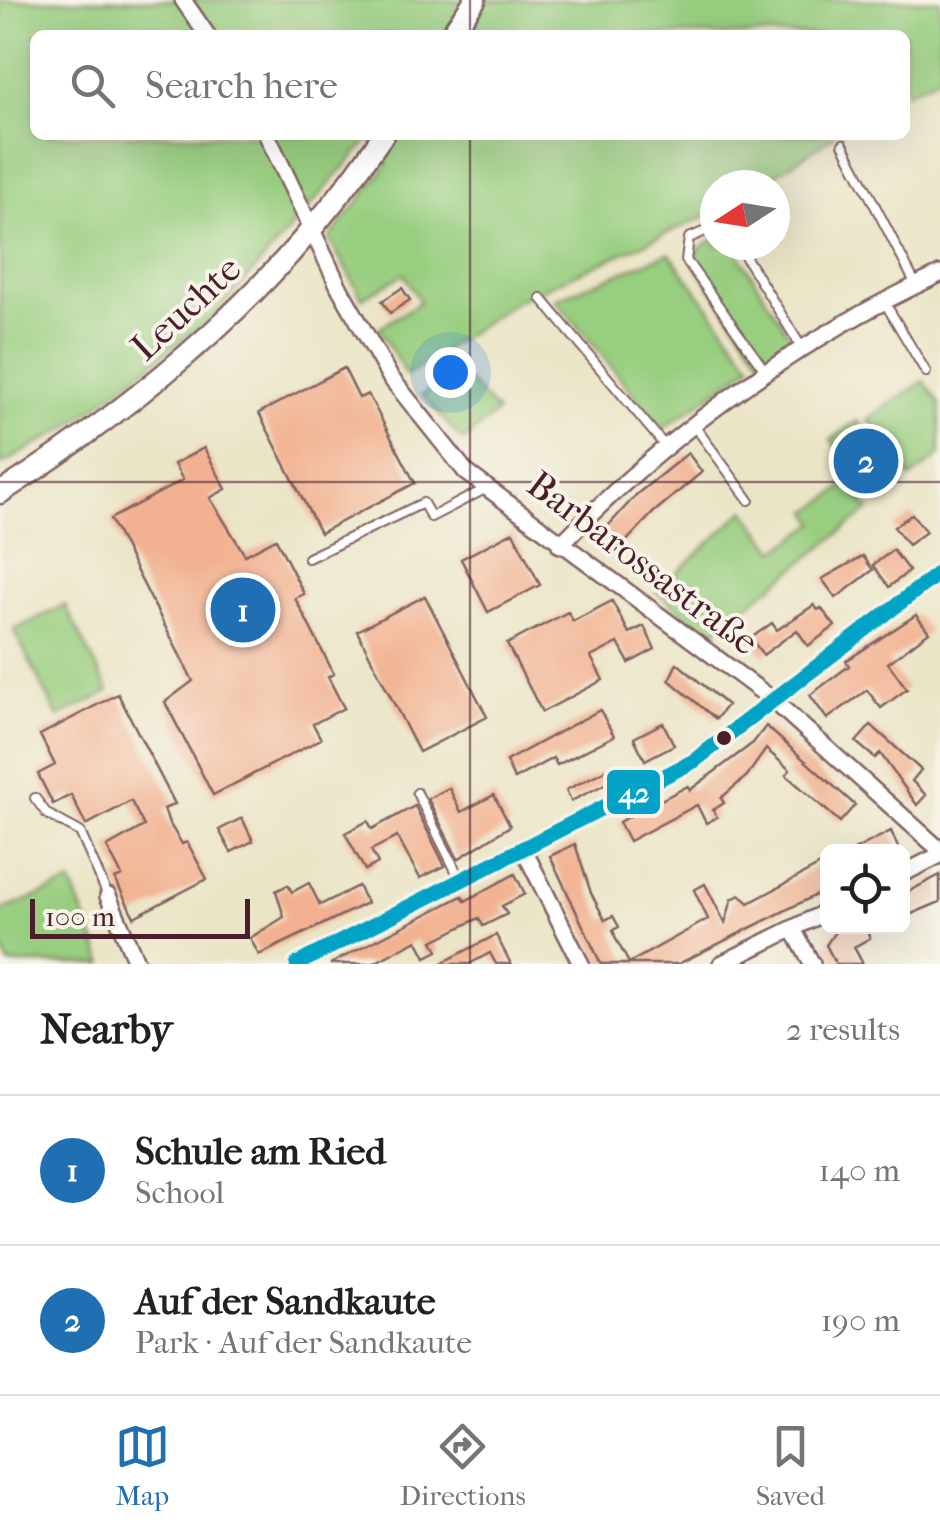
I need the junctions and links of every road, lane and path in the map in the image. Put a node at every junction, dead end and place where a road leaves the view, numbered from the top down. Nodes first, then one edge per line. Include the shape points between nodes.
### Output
1 (183, 0) edge
2 (475, 0) edge
3 (204, 30) edge
4 (454, 30) edge
5 (269, 140) edge
6 (379, 140) edge
7 (843, 144) dead end
8 (313, 232) junction
9 (700, 233) edge
10 (747, 260) edge
11 (940, 274) edge
12 (916, 285) junction
13 (540, 298) dead end
14 (885, 303) junction
15 (802, 348) junction
16 (766, 372) junction
17 (926, 372) dead end
18 (692, 424) junction
19 (665, 446) junction
20 (487, 488) junction
21 (0, 493) edge
22 (749, 500) dead end
23 (560, 545) junction
24 (308, 558) dead end
25 (940, 572) edge
26 (773, 700) junction
27 (418, 794) dead end
28 (35, 798) dead end
29 (523, 848) junction
30 (940, 853) edge
31 (910, 870) edge
32 (461, 880) junction
33 (108, 896) joint
34 (820, 916) edge
35 (793, 928) junction
36 (137, 964) edge
37 (297, 964) edge
38 (582, 964) edge
39 (721, 964) edge
40 (812, 964) edge

1 - 3 street
2 - 4 street
5 - 8 street, Barbarossastraße
6 - 8 street, Leuchte
7 - 12 lane
8 - 20 street, Barbarossastraße via 399,393
8 - 21 street, Leuchte via 166,376
9 - 16 lane via 689,238 686,260
10 - 15 lane
11 - 12 street
12 - 14 street
13 - 19 lane
14 - 15 street
14 - 17 lane
15 - 16 street
16 - 18 street
18 - 19 street
18 - 22 lane
19 - 23 street
20 - 23 street, Barbarossastraße
20 - 24 lane, Barbarossastraße via 431,518 423,503
23 - 26 street, Barbarossastraße
25 - 26 street
26 - 29 street via 694,761
26 - 30 street, Barbarossastraße
27 - 32 lane
28 - 33 lane via 47,814 80,832
29 - 32 street
29 - 38 street
30 - 31 street
32 - 37 street
33 - 36 street
34 - 35 street
35 - 39 street
35 - 40 street

